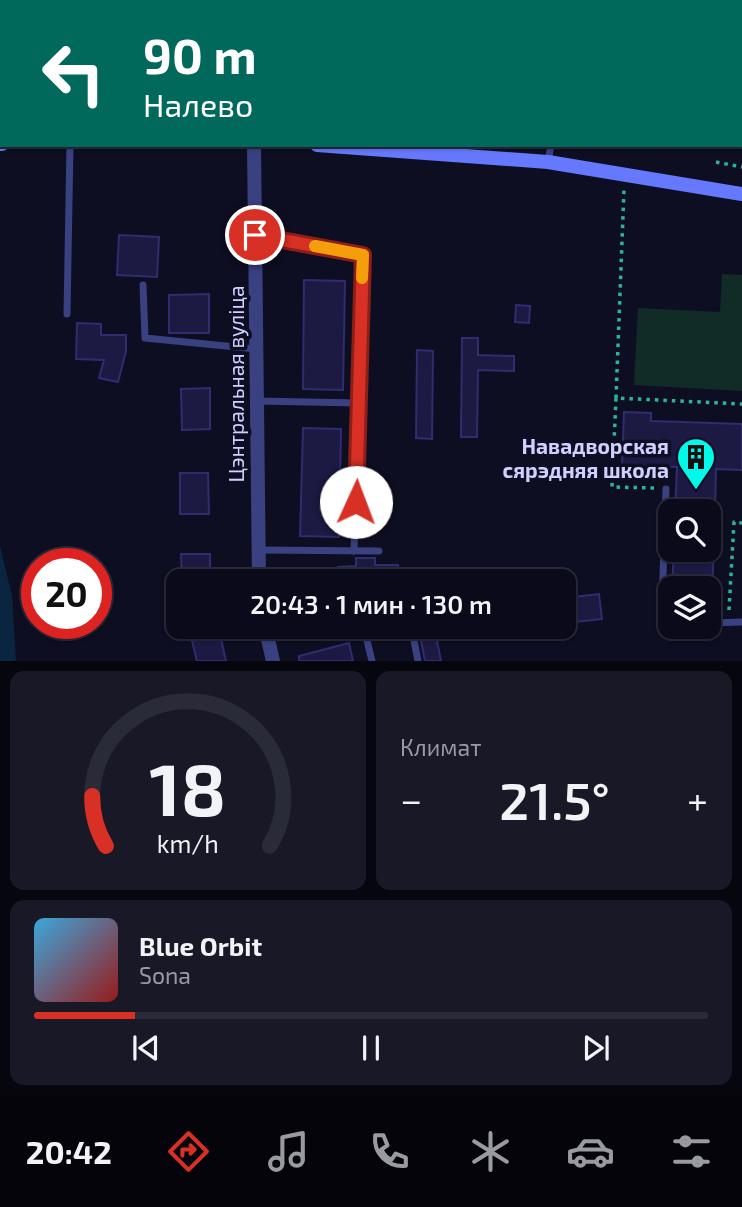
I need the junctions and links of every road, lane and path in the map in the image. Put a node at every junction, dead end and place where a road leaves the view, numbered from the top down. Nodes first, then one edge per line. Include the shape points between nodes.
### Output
1 (70, 147) edge
2 (254, 147) edge
3 (344, 147) edge
4 (551, 147) edge
5 (548, 162) junction
6 (716, 162) dead end
7 (742, 167) edge
8 (625, 173) junction
9 (742, 194) edge
10 (255, 235) junction
11 (143, 285) dead end
12 (67, 314) dead end
13 (256, 349) junction
14 (616, 398) junction
15 (257, 401) junction
16 (359, 403) junction
17 (742, 404) edge
18 (666, 489) joint
19 (742, 523) edge
20 (257, 551) junction
21 (354, 551) junction
22 (379, 551) dead end
23 (258, 569) edge
24 (663, 576) edge
25 (721, 622) edge
26 (728, 622) junction
27 (742, 622) edge
28 (268, 639) edge
29 (367, 639) edge
30 (414, 639) edge
31 (273, 661) edge
32 (372, 661) edge
33 (418, 661) edge

1 - 12 lane
2 - 10 street, Цэнтральная вуліца
3 - 5 main road
4 - 5 lane
5 - 8 main road
6 - 7 path
8 - 9 main road
8 - 14 path
10 - 13 street, Цэнтральная вуліца
10 - 16 lane via 363,255
11 - 13 lane via 145,338
13 - 15 street, Цэнтральная вуліца
14 - 17 path
14 - 18 path via 612,486
15 - 16 lane
15 - 20 street, Цэнтральная вуліца
16 - 21 lane
18 - 24 lane
19 - 26 path via 734,522
20 - 21 lane
20 - 23 street, Цэнтральная вуліца
21 - 22 lane
25 - 26 lane
26 - 27 lane
28 - 31 street
29 - 32 lane
30 - 33 lane

